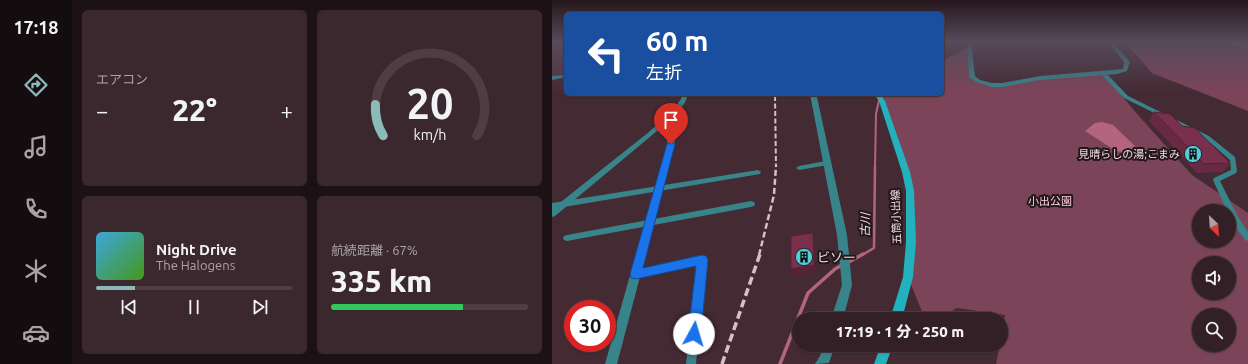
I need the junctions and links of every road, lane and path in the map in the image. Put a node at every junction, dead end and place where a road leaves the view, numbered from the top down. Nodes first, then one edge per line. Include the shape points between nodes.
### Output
1 (971, 58) edge
2 (1124, 58) edge
3 (1103, 73) junction
4 (564, 76) edge
5 (552, 78) edge
6 (685, 96) edge
7 (813, 96) edge
8 (878, 96) edge
9 (663, 122) junction
10 (826, 163) junction
11 (799, 168) dead end
12 (758, 172) dead end
13 (658, 188) junction
14 (564, 204) junction
15 (751, 204) dead end
16 (552, 206) edge
17 (552, 214) edge
18 (650, 222) junction
19 (567, 238) dead end
20 (1248, 238) edge
21 (636, 274) junction
22 (839, 312) edge
23 (898, 312) edge
24 (827, 352) edge
25 (884, 352) edge
26 (823, 362) edge
27 (612, 364) edge
28 (691, 364) edge
29 (880, 364) edge

1 - 3 street via 972,77 992,85
2 - 3 street via 1127,62 1125,70
3 - 20 street via 1126,97 1207,137 1233,159 1234,171 1216,180 1235,219
4 - 5 street
6 - 9 street via 676,110
7 - 10 street
8 - 23 main road, 五筒小出線 via 906,172 910,191 911,242 908,277
9 - 13 street via 670,131 671,144
9 - 14 street
10 - 11 street
10 - 22 street via 842,235 847,285
12 - 13 street
13 - 14 street
13 - 18 street
14 - 16 street
14 - 17 street
15 - 18 street
18 - 19 street
18 - 21 street
21 - 27 street
21 - 28 street via 702,260
24 - 26 street
25 - 29 main road

